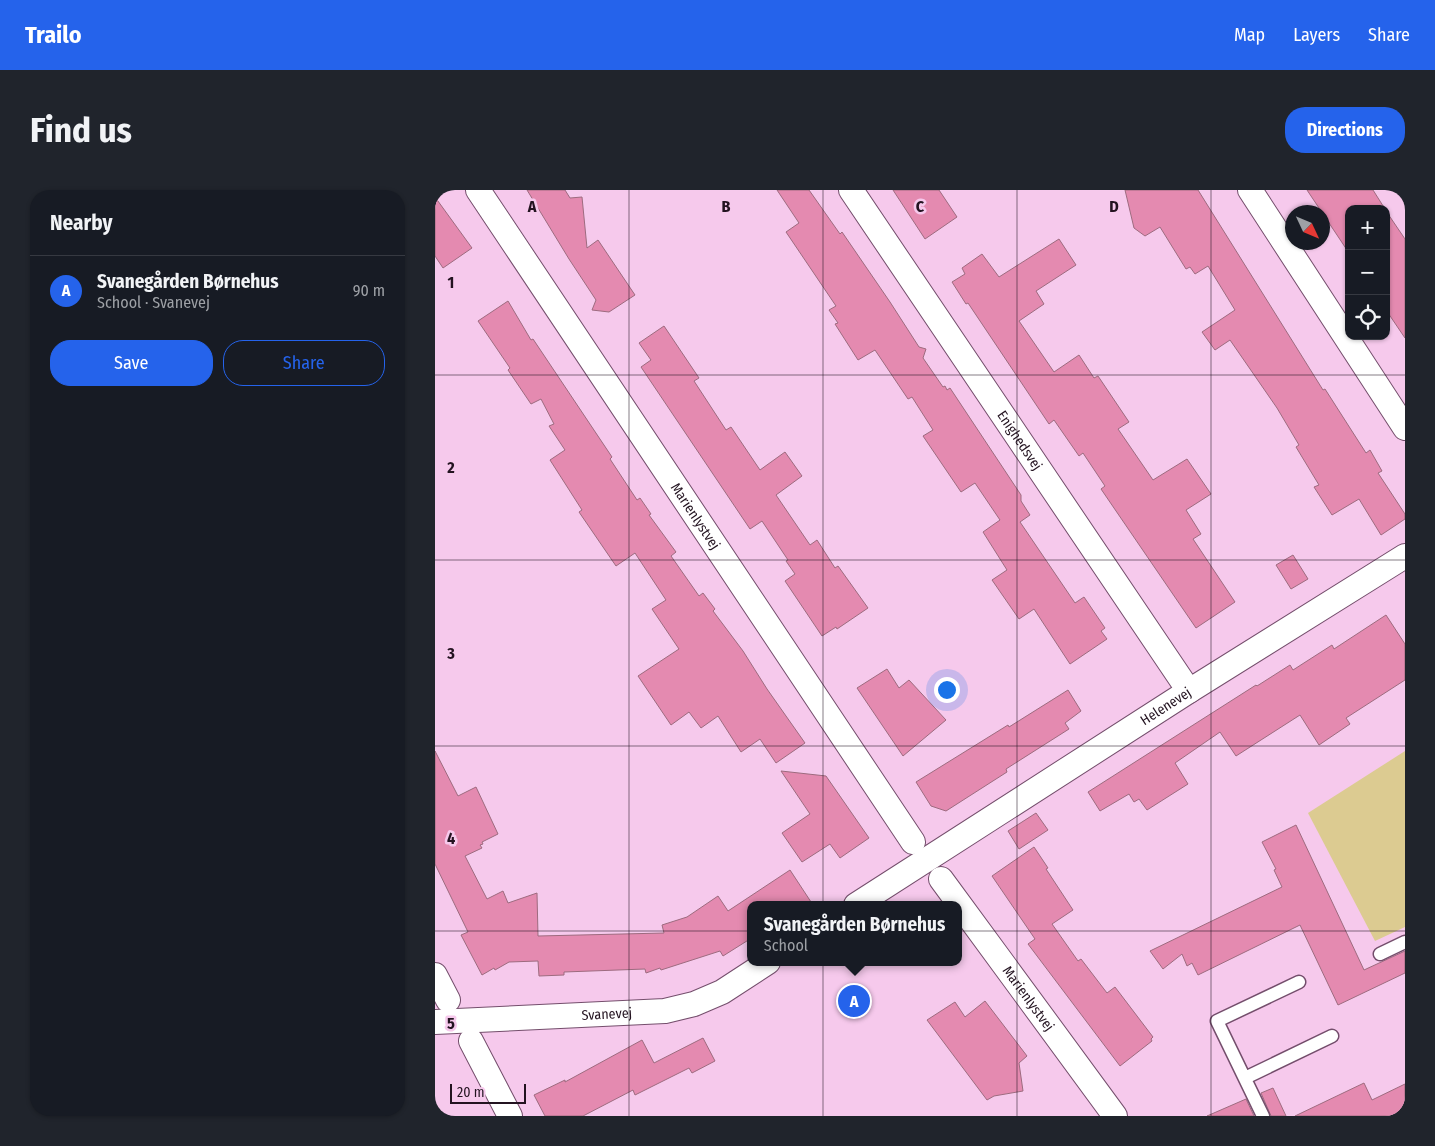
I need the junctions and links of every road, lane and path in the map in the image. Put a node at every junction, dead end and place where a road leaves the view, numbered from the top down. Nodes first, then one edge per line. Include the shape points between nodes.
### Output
1 (478, 190) edge
2 (851, 190) edge
3 (1249, 190) edge
4 (1405, 428) edge
5 (1405, 556) edge
6 (1189, 692) junction
7 (920, 851) junction
8 (941, 879) dead end
9 (861, 901) edge
10 (957, 901) edge
11 (962, 908) edge
12 (1405, 942) edge
13 (1380, 954) dead end
14 (761, 966) edge
15 (435, 975) edge
16 (1299, 982) dead end
17 (447, 1000) dead end
18 (435, 1022) edge
19 (1331, 1036) dead end
20 (471, 1041) dead end
21 (1245, 1078) junction
22 (510, 1116) edge
23 (1115, 1116) edge
24 (1263, 1116) edge

1 - 7 street, Marienlystvej
2 - 6 street, Enighedsvej
3 - 4 street
5 - 6 street, Helenevej
6 - 7 street, Helenevej
7 - 9 street
8 - 10 street, Marienlystvej
11 - 23 street, Marienlystvej
12 - 13 lane
14 - 18 street, Svanevej via 722,992 694,1004 665,1011
15 - 17 street
16 - 21 lane via 1217,1021
19 - 21 lane
20 - 22 street
21 - 24 lane

